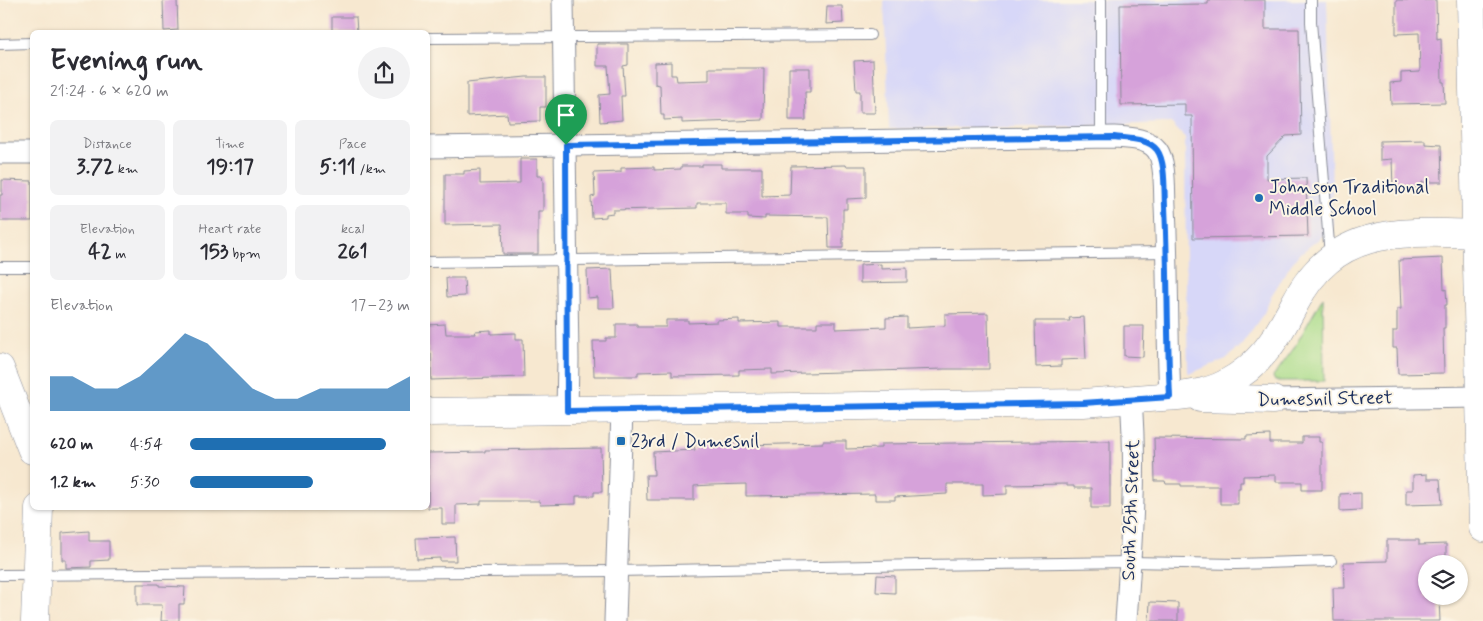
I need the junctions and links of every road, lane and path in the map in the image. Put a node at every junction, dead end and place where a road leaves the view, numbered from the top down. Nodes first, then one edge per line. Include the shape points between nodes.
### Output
1 (563, 0) edge
2 (1101, 0) edge
3 (1311, 0) edge
4 (1471, 0) edge
5 (870, 35) dead end
6 (564, 36) junction
7 (430, 38) edge
8 (30, 43) edge
9 (0, 44) edge
10 (1101, 137) junction
11 (566, 145) junction
12 (430, 147) edge
13 (1479, 151) edge
14 (0, 153) edge
15 (30, 153) edge
16 (1480, 234) edge
17 (1167, 252) junction
18 (1331, 259) junction
19 (567, 260) junction
20 (430, 262) edge
21 (0, 267) edge
22 (30, 267) edge
23 (0, 368) edge
24 (1170, 397) junction
25 (1480, 397) junction
26 (1131, 400) junction
27 (1274, 400) joint
28 (622, 410) junction
29 (567, 411) junction
30 (430, 412) edge
31 (18, 417) edge
32 (30, 445) edge
33 (1482, 485) edge
34 (39, 510) edge
35 (1483, 528) edge
36 (1331, 561) dead end
37 (1130, 562) junction
38 (617, 571) junction
39 (38, 574) junction
40 (0, 575) edge
41 (35, 621) edge
42 (615, 621) edge
43 (1126, 621) edge

1 - 6 street
2 - 10 lane
3 - 18 lane
4 - 13 main road
5 - 6 lane
6 - 7 lane
6 - 11 street
8 - 9 lane
10 - 11 street
10 - 17 street via 1133,139 1156,148 1163,168
11 - 12 street
11 - 19 street
13 - 16 main road
14 - 15 street
16 - 18 main road, Dumesnil Street via 1390,234 1356,243
16 - 25 main road
17 - 19 lane
17 - 24 street
18 - 24 main road, Dumesnil Street via 1304,286 1272,344 1246,372 1219,387
19 - 20 lane
19 - 29 street
21 - 22 lane
23 - 31 main road
24 - 26 main road, Dumesnil Street
24 - 27 main road, Dumesnil Street
25 - 27 street, Dumesnil Street
25 - 33 main road
26 - 28 main road, Dumesnil Street
26 - 37 street, South 25th Street
28 - 29 main road, Dumesnil Street
28 - 38 street
29 - 30 main road, Dumesnil Street
31 - 32 main road
33 - 35 main road
34 - 39 main road
36 - 37 lane via 1236,564
37 - 38 lane
37 - 43 street, South 25th Street
38 - 39 lane
38 - 42 street
39 - 40 lane
39 - 41 main road

